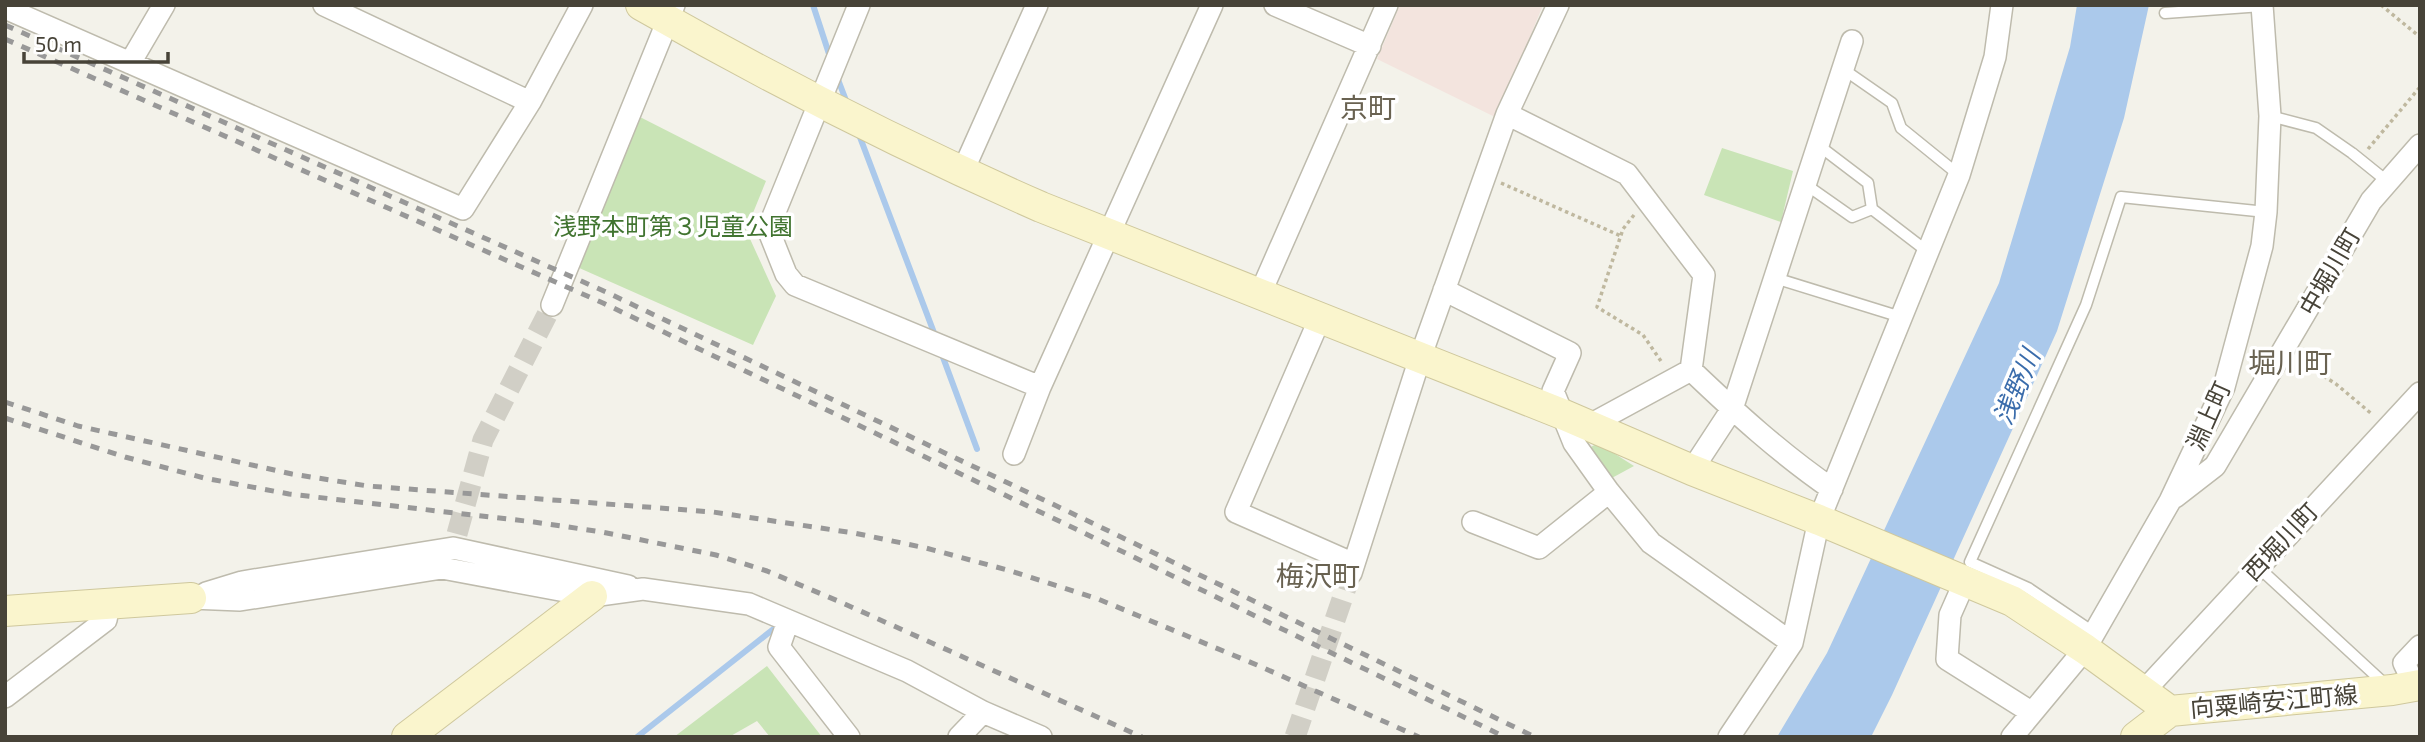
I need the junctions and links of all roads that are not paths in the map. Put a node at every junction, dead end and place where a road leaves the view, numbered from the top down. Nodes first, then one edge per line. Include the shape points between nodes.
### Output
1 (164, 5) edge
2 (324, 5) edge
3 (582, 5) edge
4 (641, 5) edge
5 (859, 5) edge
6 (1037, 5) edge
7 (1212, 5) edge
8 (1275, 5) edge
9 (1387, 5) edge
10 (1558, 5) edge
11 (2002, 5) edge
12 (2269, 5) edge
13 (2262, 6) edge
14 (5, 8) edge
15 (671, 13) edge
16 (2165, 13) dead end
17 (1852, 41) dead end
18 (1370, 46) junction
19 (130, 63) junction
20 (1843, 69) junction
21 (530, 102) junction
22 (819, 103) junction
23 (1507, 114) junction
24 (2270, 116) junction
25 (1818, 145) junction
26 (2420, 145) edge
27 (962, 173) junction
28 (1959, 176) junction
29 (2388, 182) junction
30 (1805, 184) junction
31 (1872, 209) junction
32 (2266, 212) junction
33 (1109, 234) junction
34 (1928, 252) junction
35 (1775, 278) junction
36 (1444, 290) junction
37 (1260, 294) junction
38 (552, 304) tunnel mouth
39 (1901, 317) junction
40 (1320, 318) junction
41 (1420, 358) junction
42 (1683, 375) junction
43 (1041, 387) junction
44 (2420, 393) edge
45 (1732, 410) junction
46 (1575, 420) junction
47 (1014, 454) dead end
48 (1692, 470) junction
49 (1832, 489) junction
50 (1609, 492) junction
51 (2170, 500) junction
52 (1819, 520) junction
53 (1473, 522) dead end
54 (2257, 567) junction
55 (1965, 582) junction
56 (643, 589) junction
57 (592, 596) junction
58 (191, 598) junction
59 (109, 604) junction
60 (5, 611) edge
61 (788, 621) junction
62 (2089, 640) junction
63 (1792, 643) junction
64 (2420, 646) edge
65 (2412, 691) edge
66 (2143, 692) junction
67 (5, 697) edge
68 (983, 712) junction
69 (2031, 712) junction
70 (2170, 712) junction
71 (407, 737) edge
72 (849, 737) edge
73 (959, 737) edge
74 (1041, 737) edge
75 (1730, 737) edge
76 (2012, 737) edge
77 (2136, 737) edge

1 - 19 street
2 - 21 street
3 - 21 street
4 - 15 street
5 - 22 street
6 - 27 street
7 - 33 street
8 - 18 street
9 - 18 street
10 - 23 street
11 - 28 street via 1995,57
12 - 13 street
13 - 16 lane
13 - 24 street, 淵上町
14 - 19 street
15 - 22 street
15 - 38 street
17 - 20 street
18 - 37 street
19 - 21 street via 463,209
20 - 25 street
20 - 28 lane via 1892,103 1900,128
22 - 27 street
22 - 43 street via 768,229 786,275 795,285
23 - 36 street
23 - 42 street via 1627,174 1704,275
24 - 29 lane via 2316,128
24 - 32 street, 淵上町
25 - 30 street
25 - 31 lane via 1868,183
26 - 29 street, 中堀川町
27 - 33 street
28 - 34 street
29 - 51 street, 中堀川町 via 2371,201 2215,466
30 - 31 lane via 1852,217
30 - 35 street
31 - 34 lane
32 - 51 street, 淵上町 via 2262,246 2224,387
32 - 62 lane via 2121,197 2086,305 1970,562 2028,588
33 - 37 street
33 - 43 street
34 - 39 street
35 - 39 lane
35 - 45 street
36 - 41 street
36 - 46 street via 1570,353 1553,391
37 - 40 street
39 - 49 street
40 - 41 street
40 - 41 street via 1236,512 1352,568
41 - 46 street
42 - 45 street
42 - 46 street
43 - 47 street
44 - 54 street, 西堀川町
45 - 48 street
45 - 49 street
46 - 48 street
46 - 50 street via 1574,443
48 - 52 street
49 - 52 street
50 - 53 street via 1539,548
50 - 63 street via 1651,543
51 - 62 street, 淵上町
52 - 55 street
52 - 63 street
54 - 65 lane
54 - 66 street, 西堀川町
55 - 62 street
55 - 69 street via 1950,615 1947,659
56 - 57 street
56 - 58 street via 455,541 242,582
56 - 61 street via 749,604
57 - 58 street via 442,568 240,600
57 - 71 street
58 - 59 street
59 - 60 street
59 - 67 street via 106,620
61 - 68 street via 906,671
61 - 72 street via 779,647
62 - 66 street
62 - 69 street, 淵上町
63 - 75 street
64 - 65 street via 2404,663
65 - 70 street, 向粟崎安江町線
66 - 70 street
68 - 73 street
68 - 74 street
69 - 76 street, 淵上町
70 - 77 street, 向粟崎安江町線

